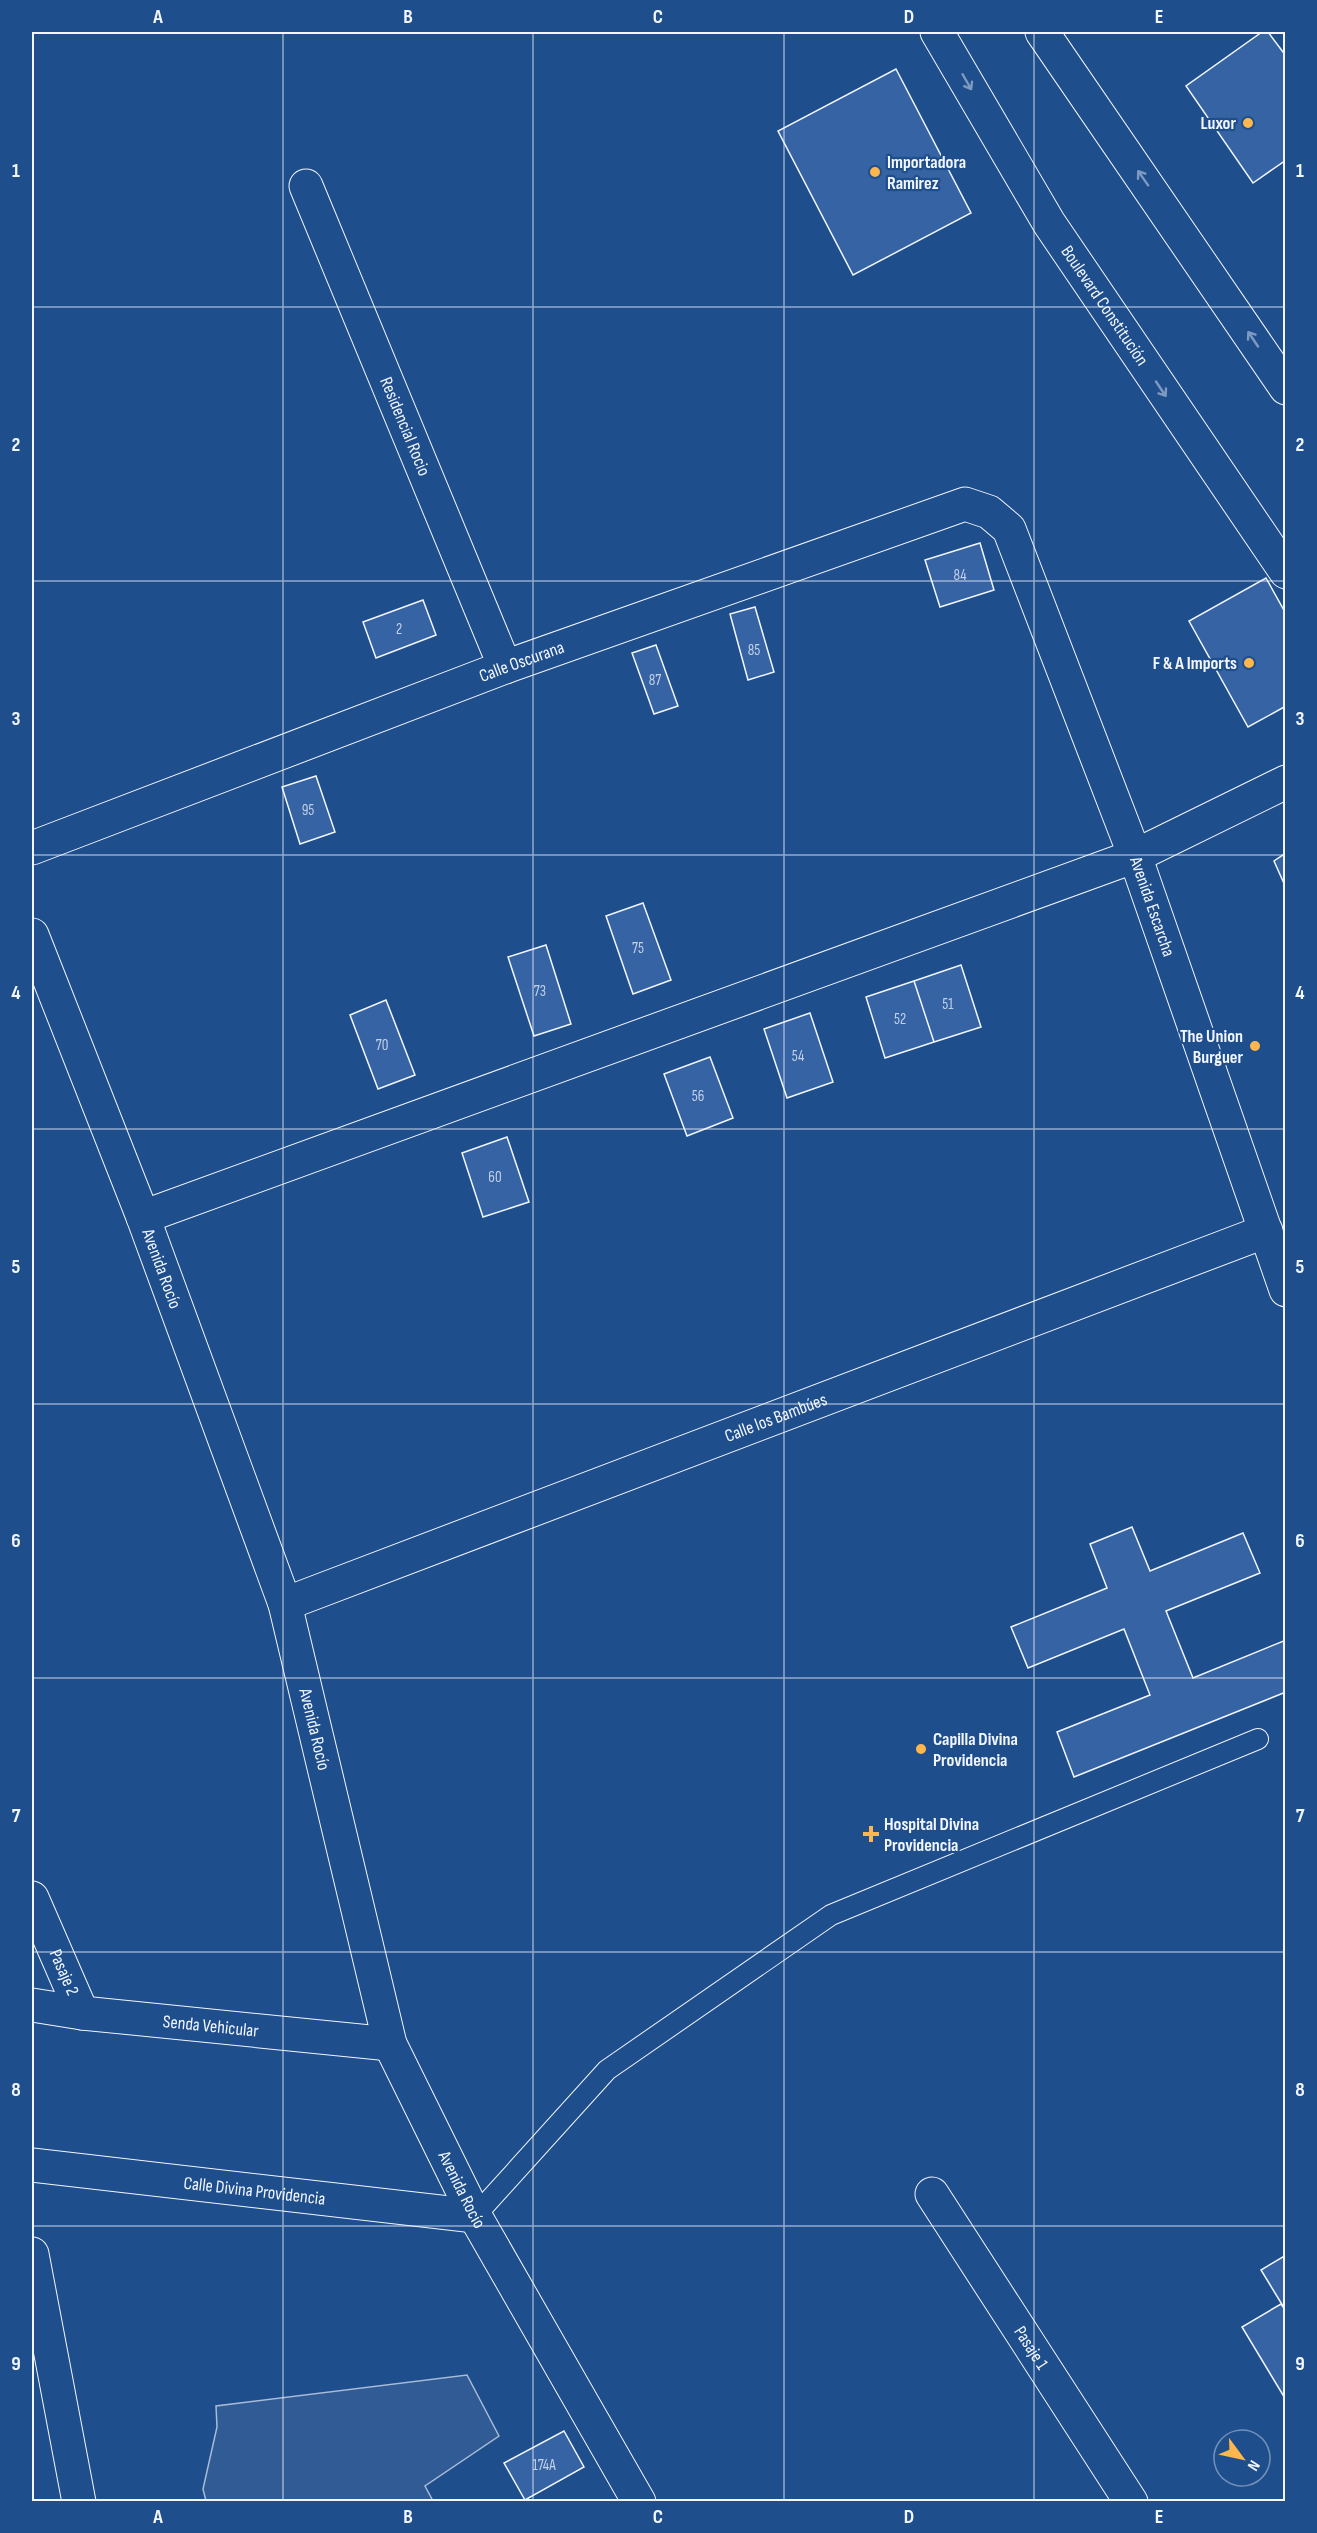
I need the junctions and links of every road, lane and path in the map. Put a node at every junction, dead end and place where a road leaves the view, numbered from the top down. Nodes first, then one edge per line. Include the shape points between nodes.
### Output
1 (938, 32) edge
2 (1042, 32) edge
3 (306, 186) dead end
4 (1286, 388) edge
5 (1009, 529) joint
6 (1286, 572) edge
7 (505, 667) junction
8 (1286, 782) edge
9 (32, 848) edge
10 (1135, 856) junction
11 (32, 935) edge
12 (143, 1217) junction
13 (1266, 1231) junction
14 (1286, 1290) edge
15 (285, 1604) junction
16 (1257, 1739) dead end
17 (32, 1898) edge
18 (32, 2006) edge
19 (82, 2013) junction
20 (390, 2044) junction
21 (32, 2165) edge
22 (932, 2194) dead end
23 (475, 2216) junction
24 (32, 2254) edge
25 (79, 2502) edge
26 (639, 2502) edge
27 (1131, 2502) edge

1 -> 6 main road, Boulevard Constitución via 1049,224
4 -> 2 main road
3 - 7 main road, Residencial Rocio
5 - 7 main road, Calle Oscurana via 989,512 965,504
5 - 10 main road, Avenida Escarcha
7 - 9 main road, Calle Oscurana
8 - 10 main road
10 - 12 main road
10 - 13 main road, Avenida Escarcha
11 - 12 main road, Avenida Rocío
12 - 15 main road, Avenida Rocío
13 - 14 main road, Avenida Escarcha
13 - 15 main road, Calle los Bambúes
15 - 20 main road, Avenida Rocío
16 - 23 lane via 831,1915 607,2070
17 - 19 main road, Pasaje 2
18 - 19 main road, Senda Vehicular
19 - 20 main road, Senda Vehicular
20 - 23 main road, Avenida Rocío
21 - 23 main road, Calle Divina Providencia
22 - 27 main road, Pasaje 1
23 - 26 main road, Avenida Rocío
24 - 25 main road

